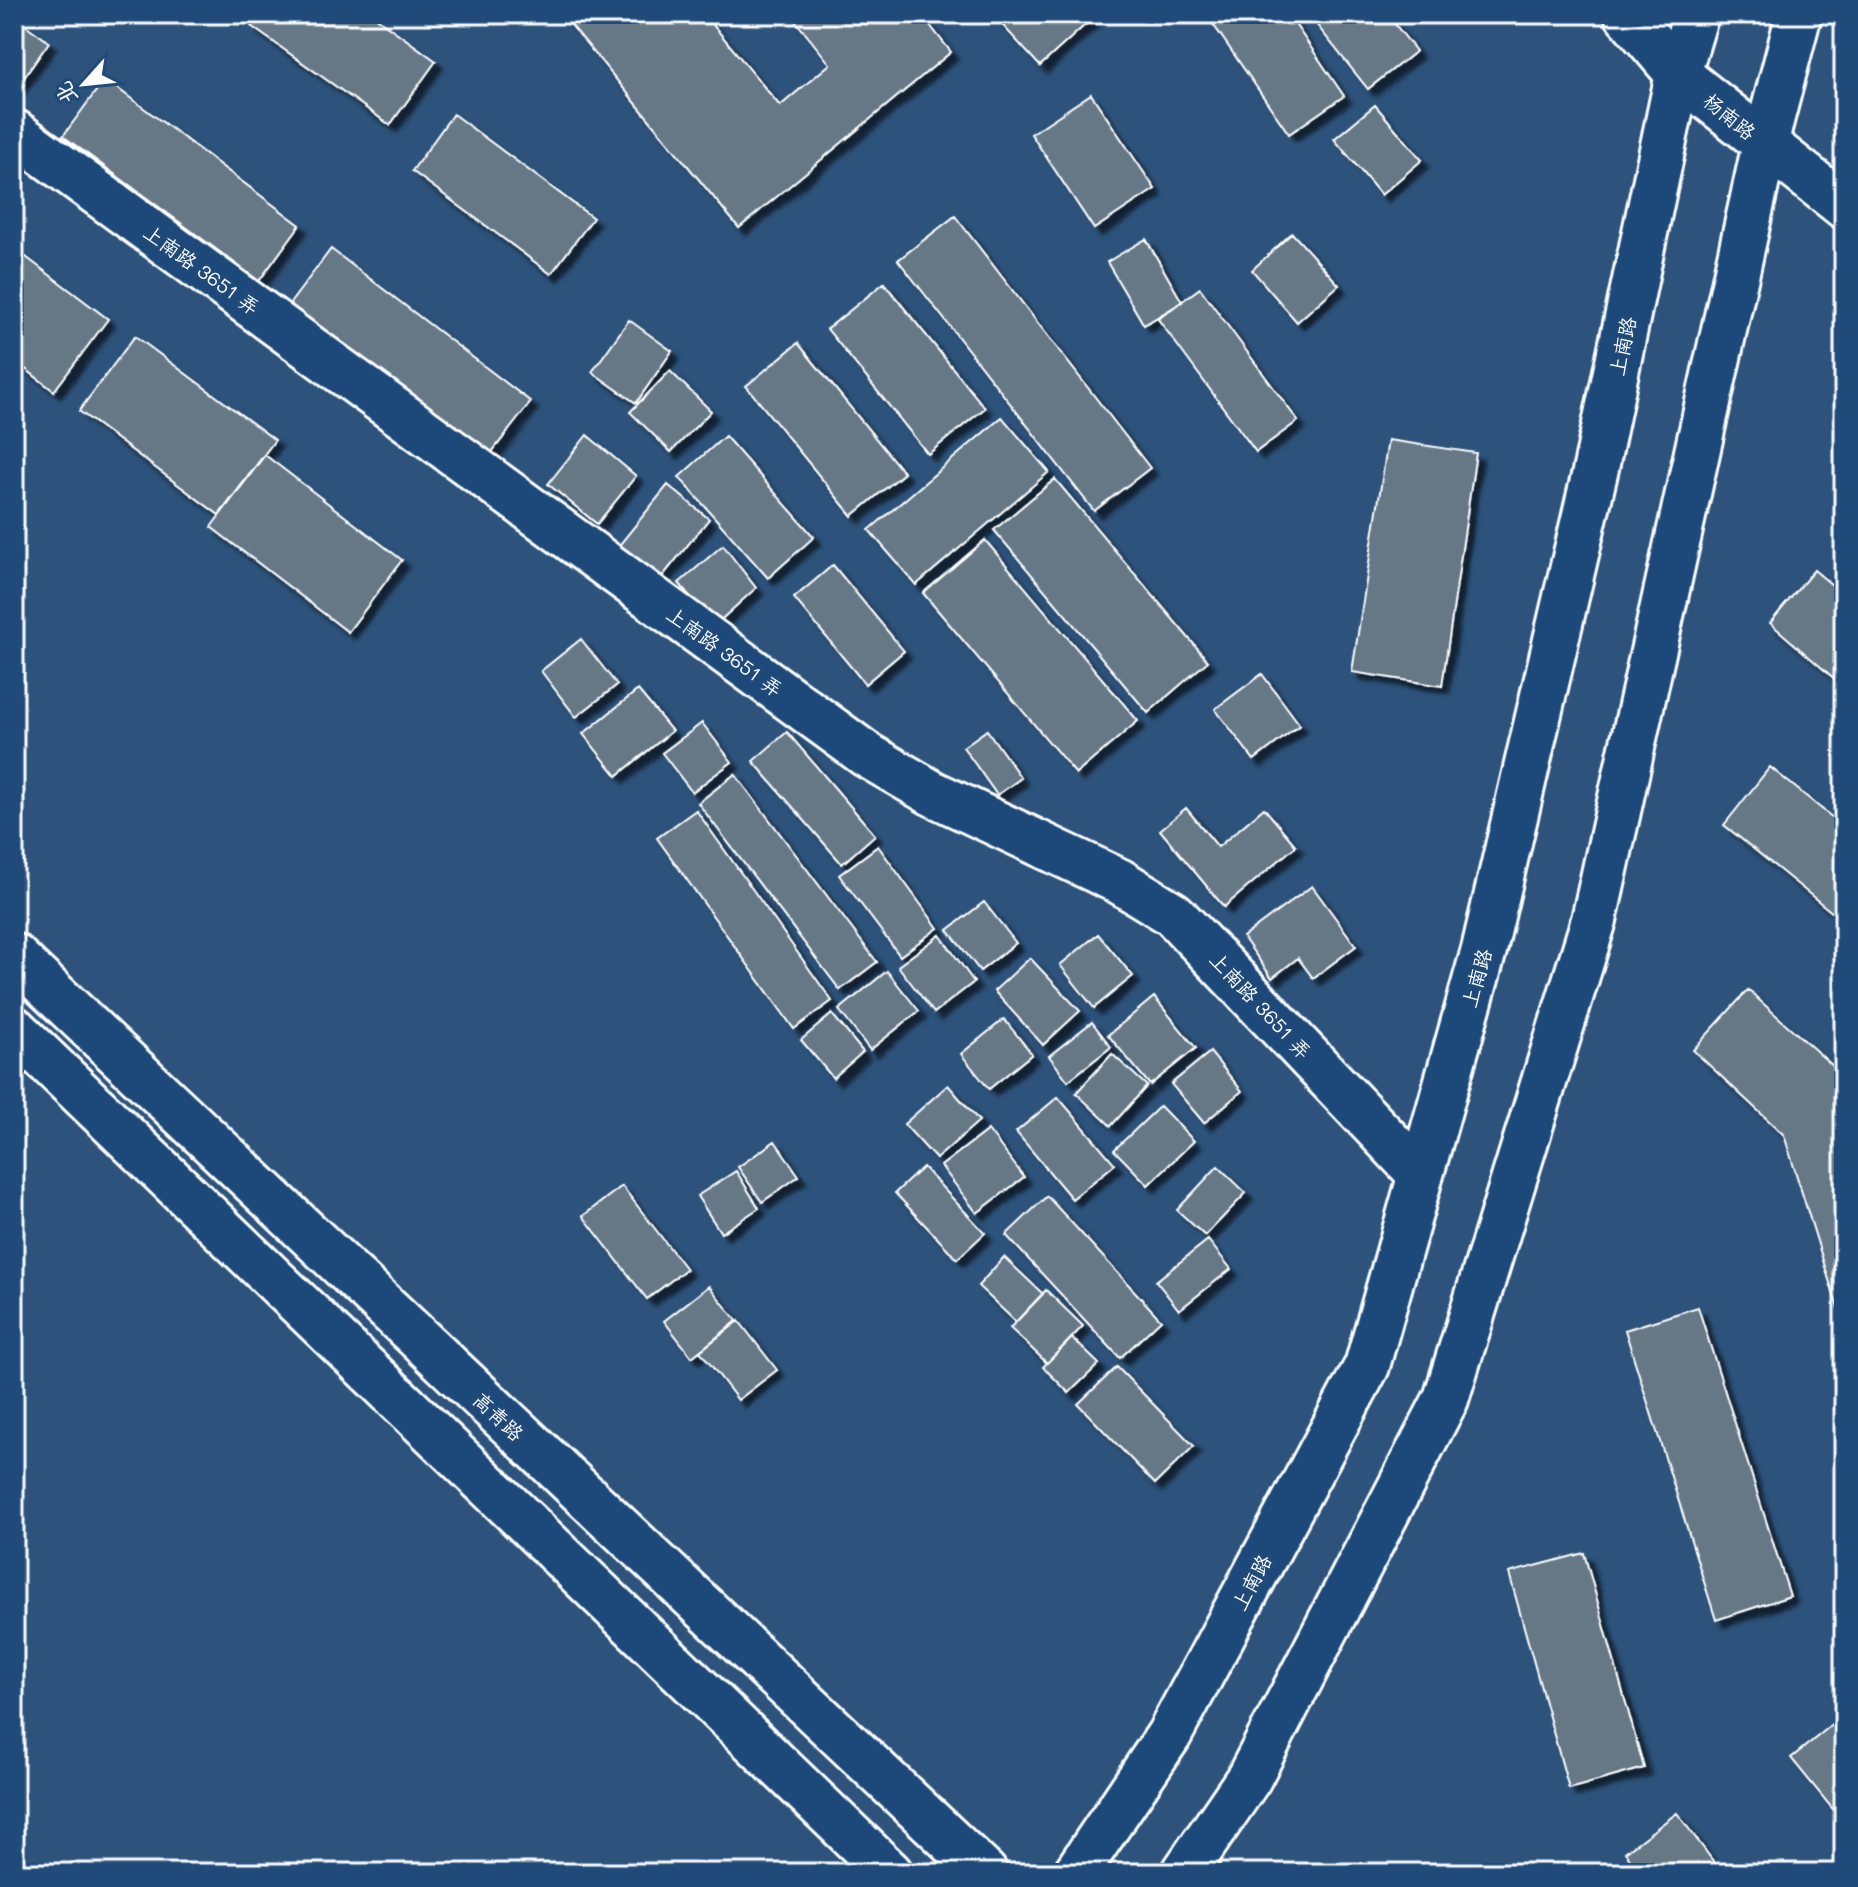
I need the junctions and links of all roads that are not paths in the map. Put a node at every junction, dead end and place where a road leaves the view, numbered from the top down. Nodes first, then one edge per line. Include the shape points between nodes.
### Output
1 (1627, 14) edge
2 (1696, 14) edge
3 (1799, 14) edge
4 (1678, 74) junction
5 (14, 132) edge
6 (1765, 144) junction
7 (1844, 206) edge
8 (14, 956) edge
9 (14, 1029) edge
10 (1420, 1174) junction
11 (890, 1873) edge
12 (985, 1873) edge
13 (1076, 1873) edge
14 (1184, 1873) edge

1 - 4 main road, 杨南路
2 - 4 main road, 上南路
3 - 6 main road
4 - 6 main road, 杨南路
4 - 10 main road, 上南路 via 1596,468 1484,950
5 - 10 main road, 上南路 3651 弄 via 867,755 932,793 1160,905 1196,935
6 - 7 main road, 杨南路
6 - 14 main road via 1594,920 1446,1399 1249,1778
8 - 12 main road, 高青路
9 - 11 main road
10 - 13 main road, 上南路 via 1367,1366 1169,1735

